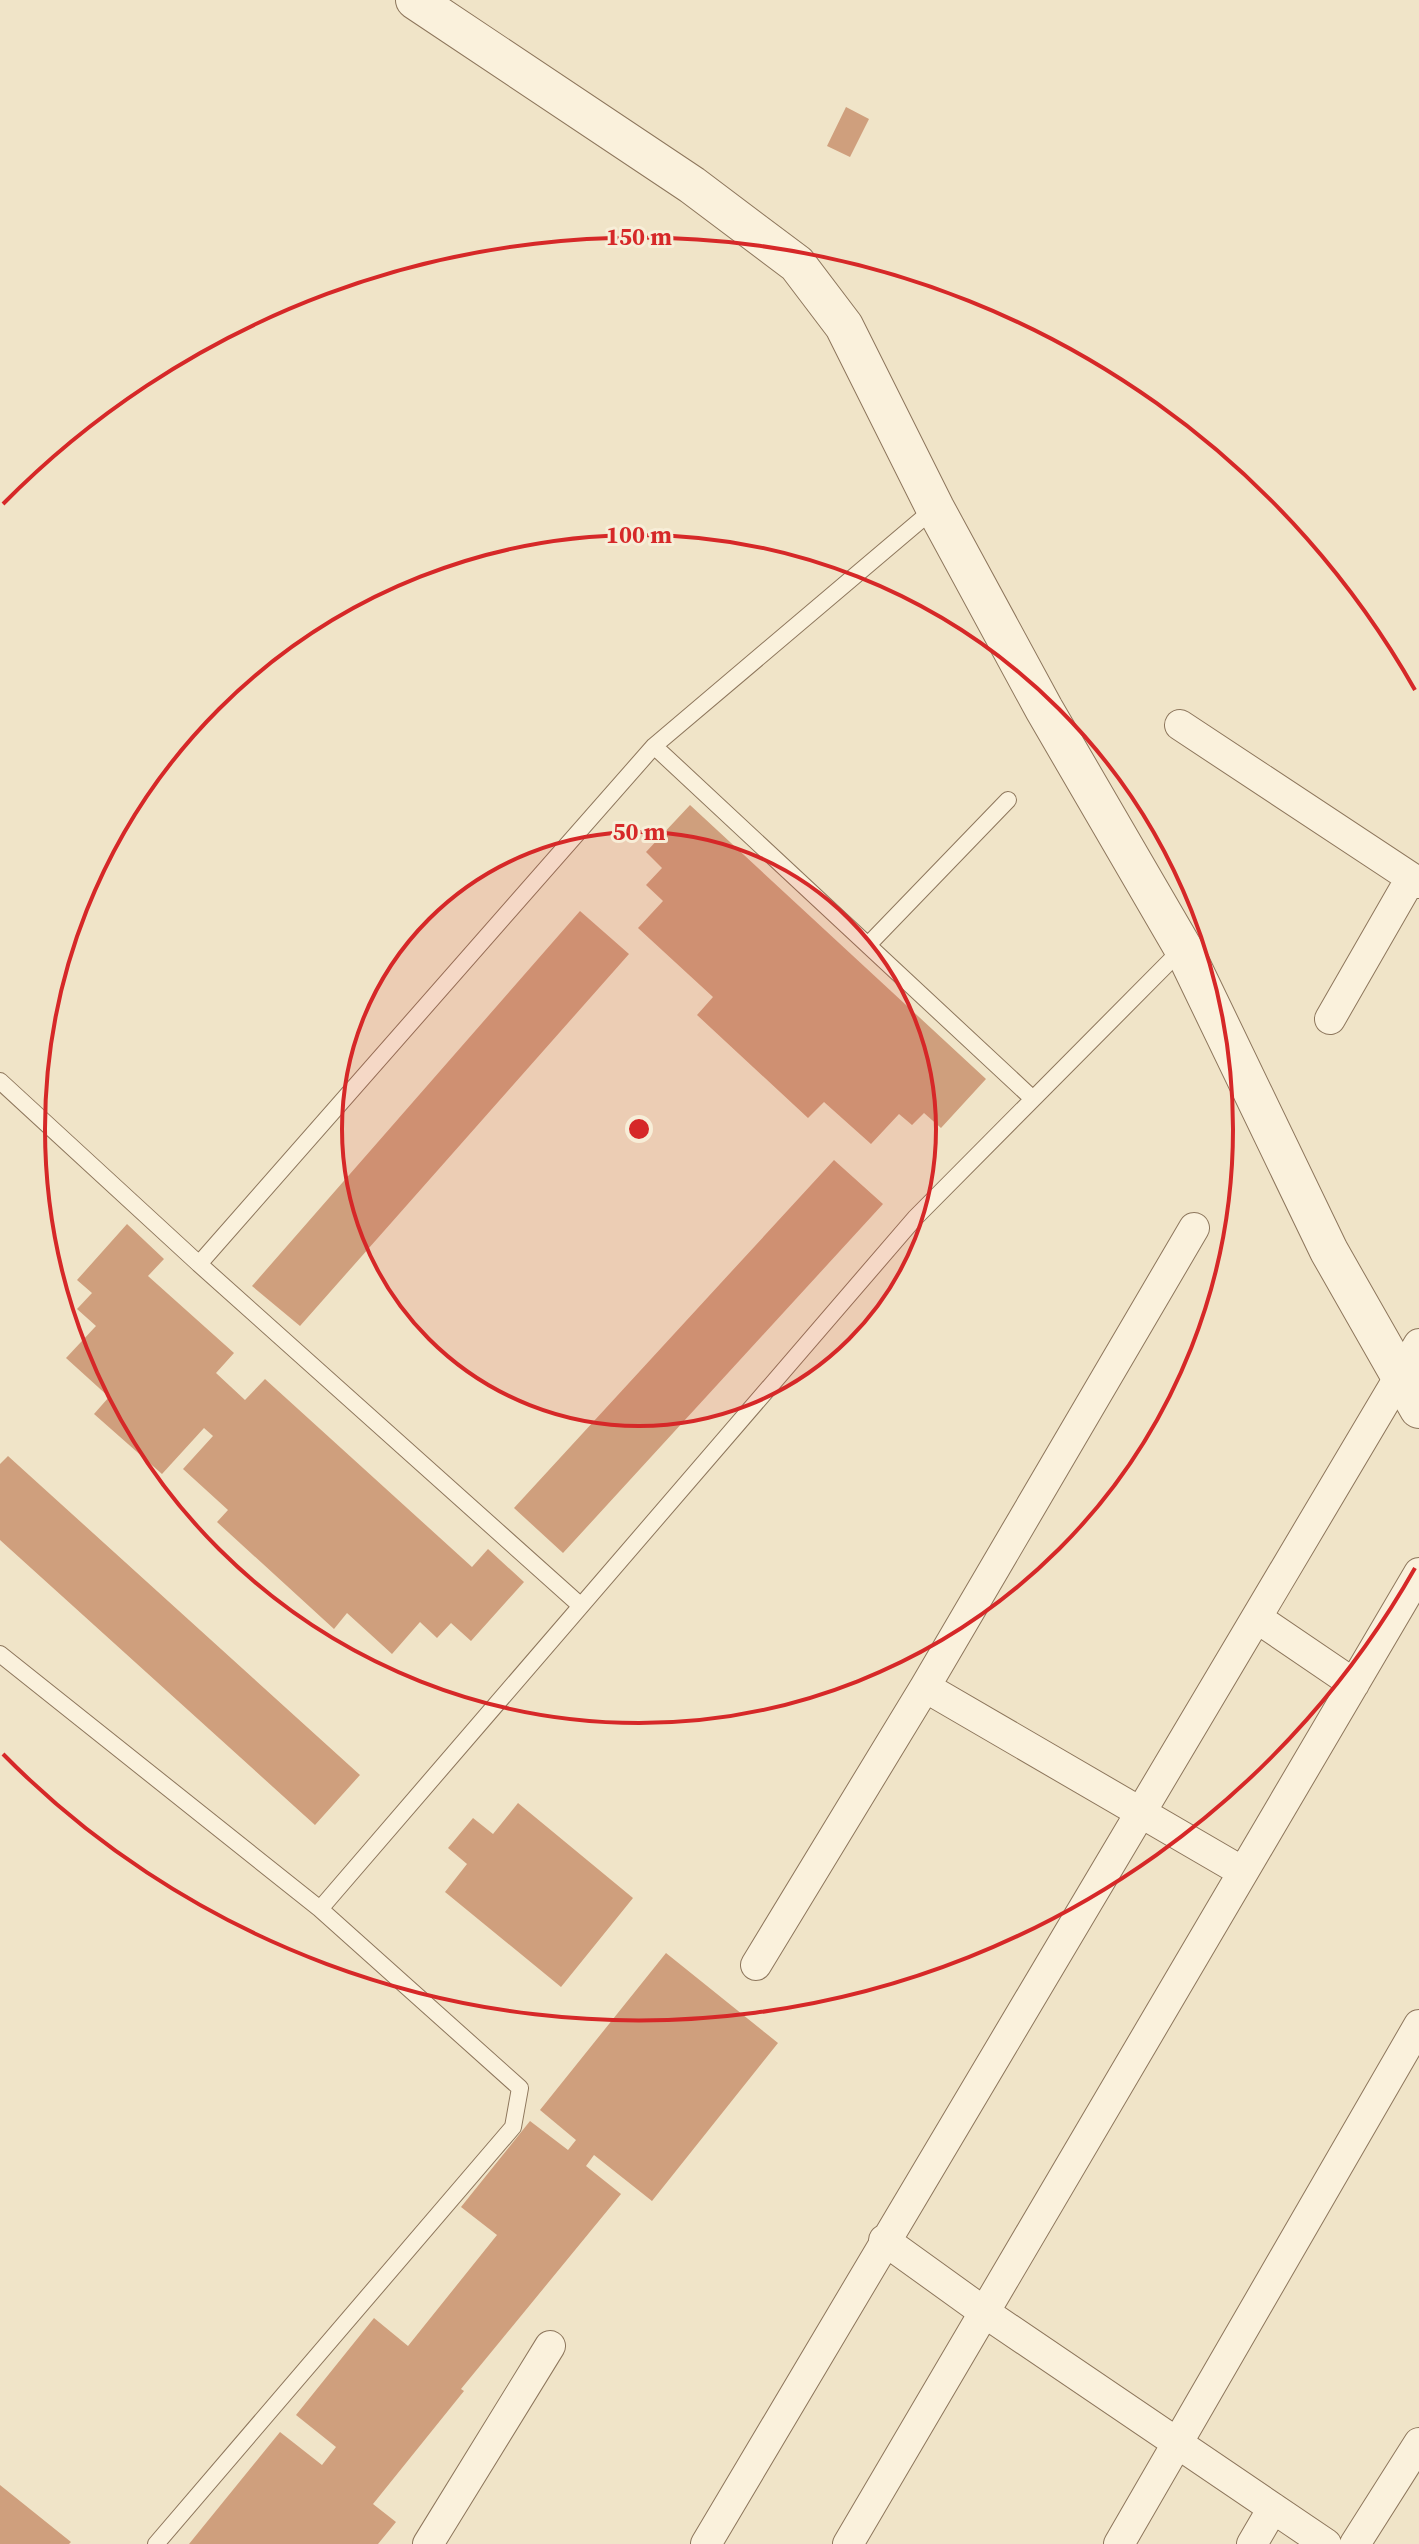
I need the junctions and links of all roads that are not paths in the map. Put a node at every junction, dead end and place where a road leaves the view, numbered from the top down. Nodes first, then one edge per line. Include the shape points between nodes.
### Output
1 (415, 0) edge
2 (935, 508) junction
3 (1180, 725) dead end
4 (654, 746) junction
5 (1008, 800) dead end
6 (1415, 880) edge
7 (868, 945) junction
8 (1183, 948) junction
9 (1330, 1019) dead end
10 (0, 1081) edge
11 (1033, 1099) junction
12 (1194, 1228) dead end
13 (199, 1264) junction
14 (1419, 1344) edge
15 (1400, 1377) junction
16 (1419, 1409) edge
17 (1419, 1573) edge
18 (581, 1606) junction
19 (1257, 1618) junction
20 (0, 1654) edge
21 (1354, 1684) junction
22 (925, 1687) junction
23 (1140, 1812) junction
24 (1243, 1872) junction
25 (320, 1909) junction
26 (756, 1965) dead end
27 (1419, 2025) edge
28 (884, 2240) junction
29 (984, 2312) junction
30 (550, 2346) dead end
31 (1419, 2443) edge
32 (1178, 2444) junction
33 (1273, 2508) junction
34 (156, 2544) edge
35 (428, 2544) edge
36 (706, 2544) edge
37 (848, 2544) edge
38 (1119, 2544) edge
39 (1252, 2544) edge
40 (1326, 2544) edge
41 (1355, 2544) edge

1 - 2 street via 692,185 797,264 844,326
2 - 4 lane
2 - 8 street
3 - 6 street
4 - 7 lane
4 - 13 lane
5 - 7 lane
6 - 9 street
7 - 11 lane
8 - 11 lane
8 - 15 street via 1329,1251
10 - 13 lane
11 - 18 lane via 915,1218
12 - 22 street
13 - 18 lane
14 - 15 street
15 - 16 street
15 - 19 street
17 - 21 street
18 - 25 lane
19 - 21 street
19 - 23 street
20 - 25 lane
21 - 24 street
22 - 23 street
22 - 26 street
23 - 24 street
23 - 28 street
24 - 29 street
25 - 34 lane via 520,2088 513,2127
27 - 32 street
28 - 29 street
28 - 36 street
29 - 32 street
29 - 37 street
30 - 35 street
31 - 41 street
32 - 33 street
32 - 38 street
33 - 39 street
33 - 40 street

